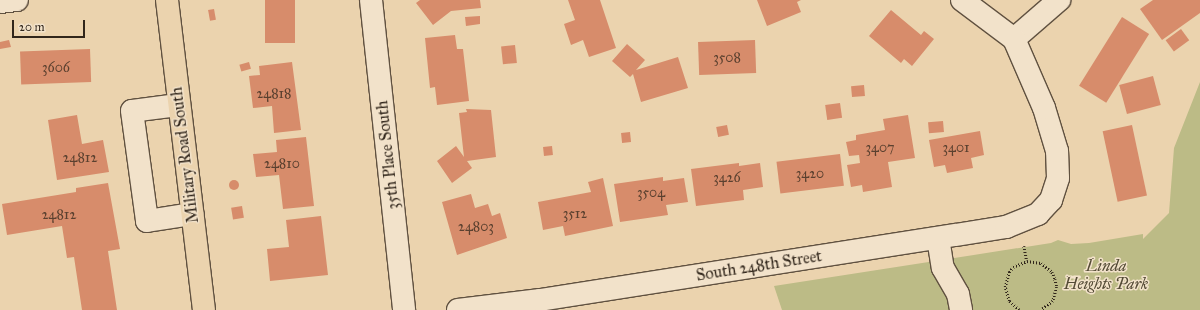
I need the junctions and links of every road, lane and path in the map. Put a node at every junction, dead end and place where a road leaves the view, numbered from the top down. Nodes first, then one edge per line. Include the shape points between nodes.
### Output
1 (17, 0) edge
2 (167, 0) edge
3 (371, 0) edge
4 (962, 0) edge
5 (1059, 0) edge
6 (0, 2) edge
7 (1014, 39) junction
8 (178, 105) junction
9 (192, 214) junction
10 (938, 238) junction
11 (545, 305) edge
12 (204, 310) edge
13 (404, 310) edge
14 (458, 310) edge
15 (960, 310) edge
16 (1019, 310) edge
17 (1042, 310) edge

1 - 6 street
2 - 8 main road, Military Road South
3 - 13 street, 35th Place South
4 - 7 street
5 - 7 street
7 - 10 street, South 248th Street via 1040,96 1057,151 1058,178 1051,200 1038,214 1019,223
8 - 9 main road, Military Road South
8 - 9 street via 132,111 147,221
9 - 12 main road, Military Road South
10 - 11 street, South 248th Street
10 - 15 street via 943,268 958,294
11 - 14 street, South 248th Street
16 - 17 path via 1009,301 1004,286 1009,272 1027,261 1041,263 1052,272 1055,279 1057,287 1052,301

